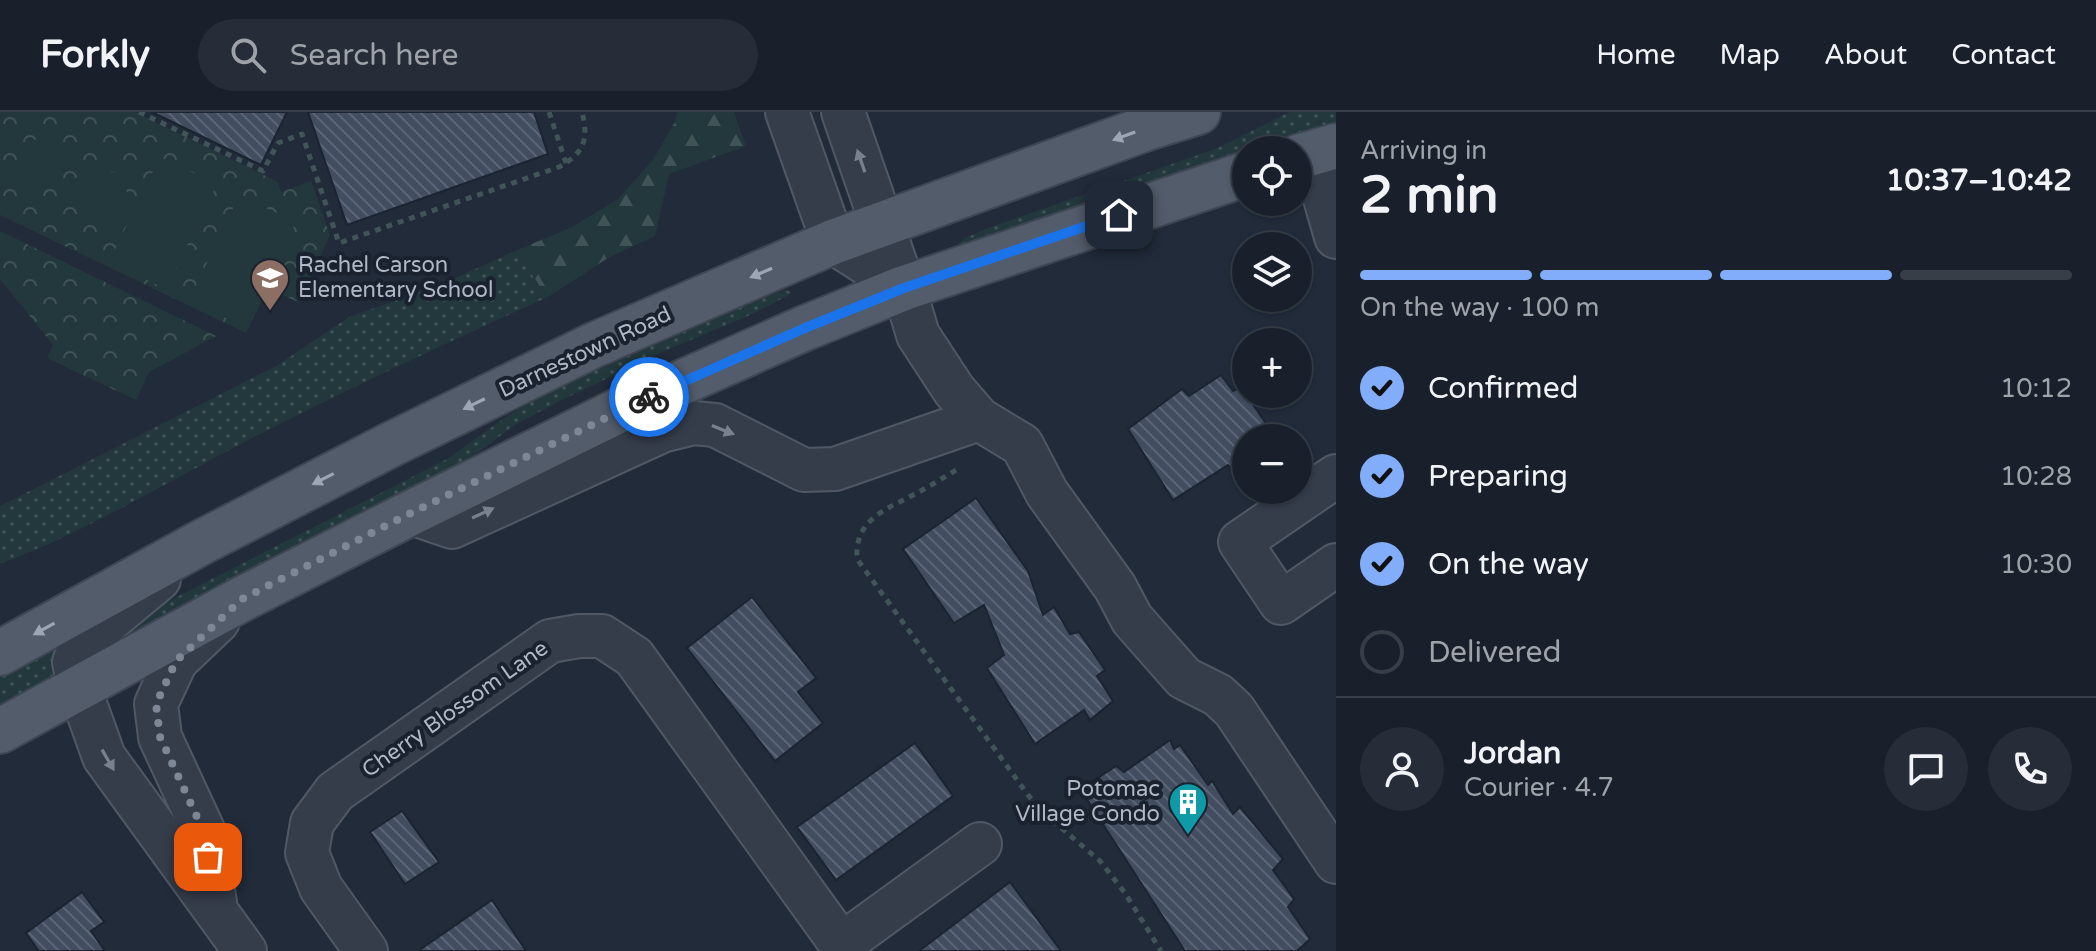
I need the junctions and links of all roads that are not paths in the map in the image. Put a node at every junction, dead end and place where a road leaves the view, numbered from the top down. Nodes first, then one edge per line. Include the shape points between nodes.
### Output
1 (787, 112) edge
2 (843, 112) edge
3 (1198, 112) edge
4 (1315, 152) edge
5 (1232, 179) edge
6 (882, 225) junction
7 (1336, 237) edge
8 (833, 242) junction
9 (904, 288) junction
10 (979, 419) junction
11 (1336, 476) edge
12 (411, 513) junction
13 (202, 542) junction
14 (1336, 565) edge
15 (242, 599) junction
16 (0, 653) edge
17 (79, 687) junction
18 (0, 731) edge
19 (980, 844) dead end
20 (1336, 862) edge
21 (216, 911) junction
22 (844, 948) edge
23 (245, 951) edge
24 (366, 951) edge

1 - 8 street
6 -> 2 street
3 -> 6 main road, Darnestown Road
4 - 7 street
5 - 9 main road
6 - 8 main road, Darnestown Road
6 - 9 street
8 - 9 street
8 -> 13 main road, Darnestown Road via 594,345
9 - 10 street via 918,335
9 - 12 main road via 622,409
12 -> 10 street via 452,527 662,431 694,423 715,425 804,470 835,469
10 - 20 street via 1022,445 1047,493 1132,619 1184,678 1218,695 1234,710
11 - 14 street via 1240,542 1281,603
12 - 15 main road
13 -> 16 main road, Darnestown Road
13 - 17 street via 89,637 74,662
15 - 17 main road
15 - 21 street via 176,661 156,704 160,737 203,830
17 - 18 main road
17 -> 21 street via 104,757
19 - 22 street
21 - 23 street
22 - 24 street, Cherry Blossom Lane via 634,657 602,636 579,636 550,641 335,792 312,823 307,853 321,888

